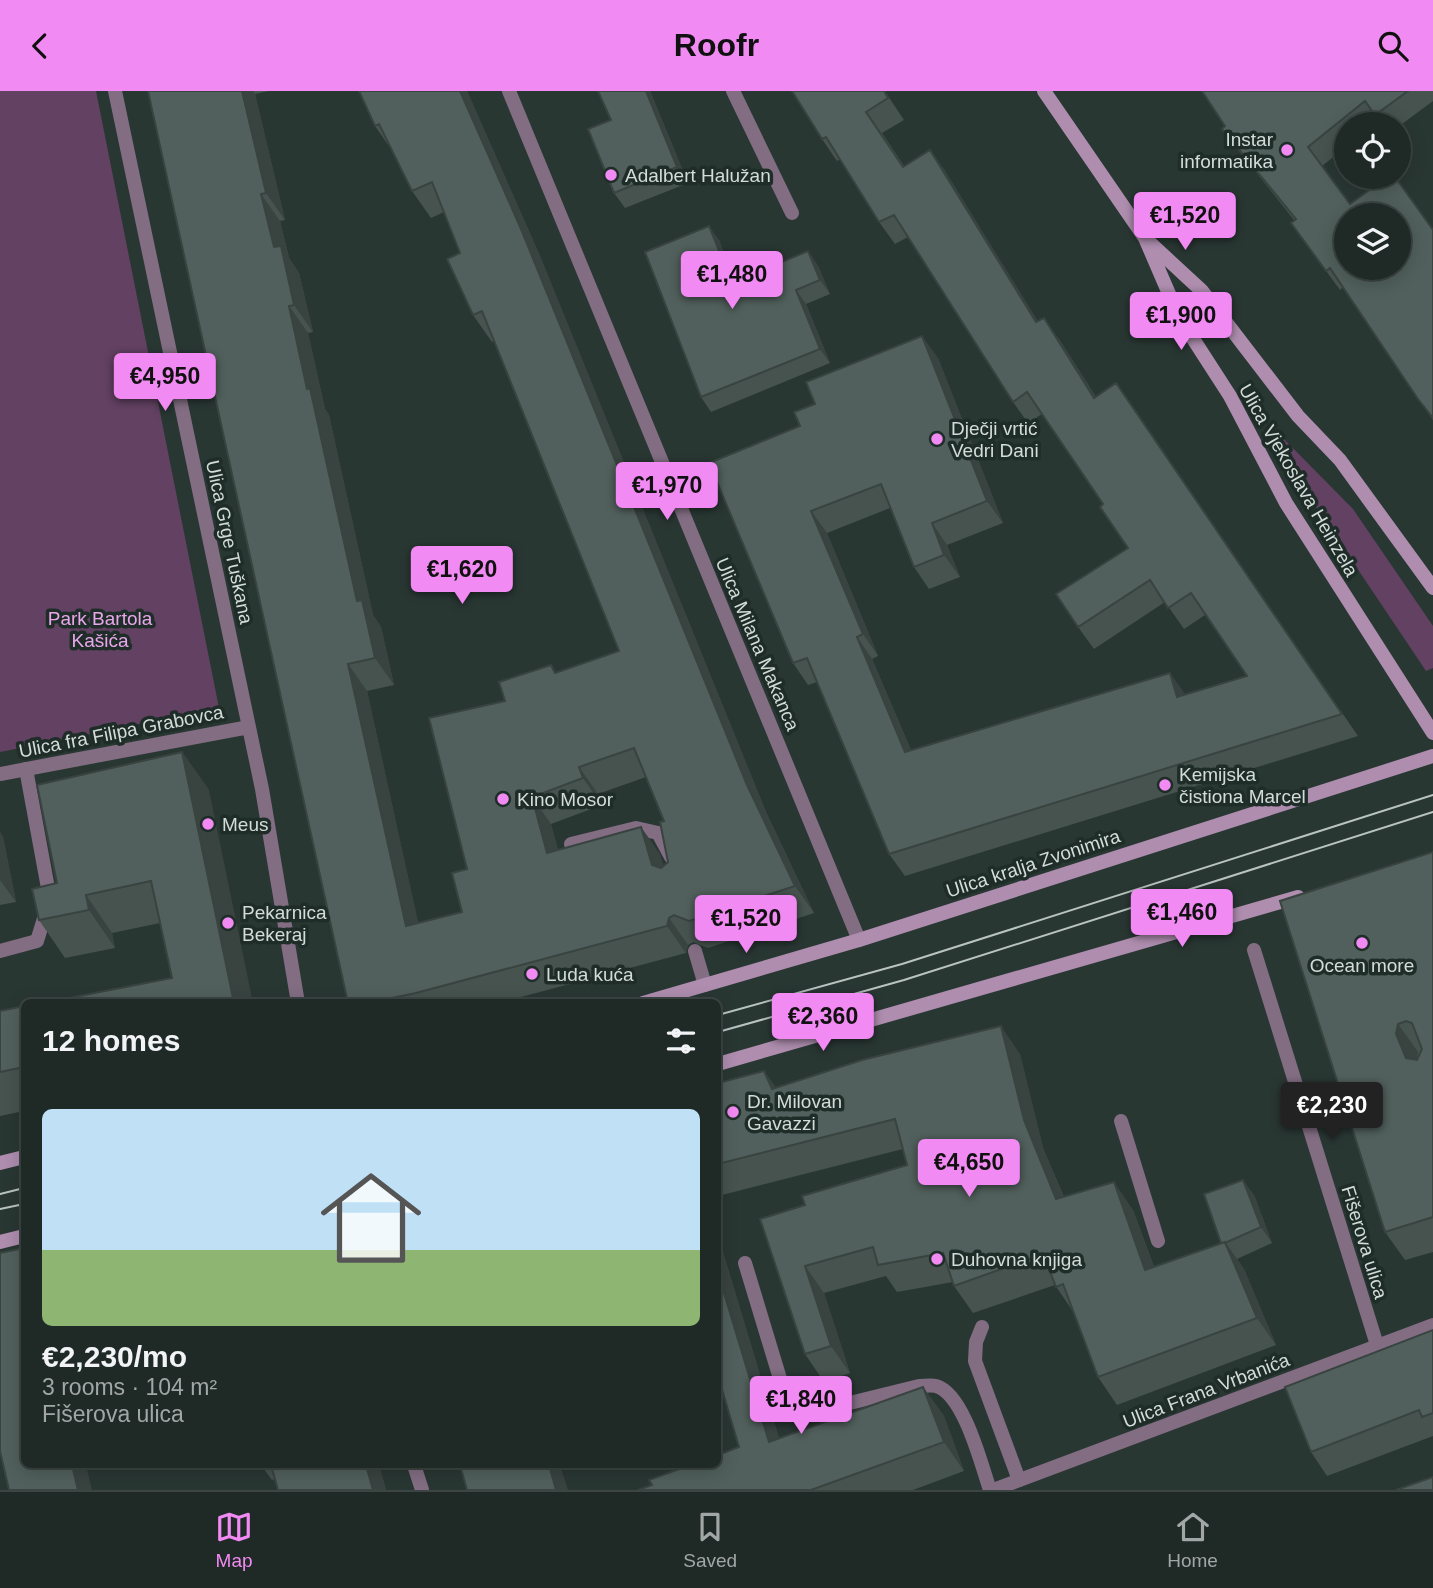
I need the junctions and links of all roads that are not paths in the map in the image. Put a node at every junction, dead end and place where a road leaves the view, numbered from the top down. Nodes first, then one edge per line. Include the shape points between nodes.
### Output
1 (116, 91) edge
2 (509, 91) edge
3 (733, 91) edge
4 (1044, 91) edge
5 (792, 213) dead end
6 (1145, 238) junction
7 (1433, 588) edge
8 (249, 727) junction
9 (1433, 733) edge
10 (1433, 756) edge
11 (26, 769) junction
12 (0, 773) edge
13 (571, 844) edge
14 (676, 874) edge
15 (1308, 894) edge
16 (859, 940) junction
17 (1254, 950) dead end
18 (0, 951) edge
19 (695, 951) edge
20 (705, 985) junction
21 (297, 999) edge
22 (657, 999) edge
23 (721, 1064) edge
24 (1121, 1121) dead end
25 (21, 1158) edge
26 (0, 1163) edge
27 (21, 1237) edge
28 (1158, 1241) dead end
29 (0, 1242) edge
30 (746, 1263) dead end
31 (1433, 1325) edge
32 (982, 1327) dead end
33 (1377, 1345) junction
34 (415, 1468) edge
35 (1019, 1480) junction
36 (422, 1490) edge
37 (992, 1490) edge

1 - 8 street, Ulica Grge Tuškana
2 - 16 street, Ulica Milana Makanca
3 - 5 street
4 - 6 main road, Ulica Vjekoslava Heinzela
6 - 7 main road, Ulica Vjekoslava Heinzela via 1202,291 1298,416 1340,460
6 - 9 main road, Ulica Vjekoslava Heinzela via 1179,317 1230,396 1286,503
8 - 11 street, Ulica fra Filipa Grabovca
8 - 21 street, Ulica Grge Tuškana
10 - 16 main road, Ulica kralja Zvonimira
11 - 12 street, Ulica fra Filipa Grabovca
11 - 18 street via 49,907 37,941
13 - 14 street via 636,828 658,834 670,852
15 - 23 main road
16 - 20 main road, Ulica kralja Zvonimira
17 - 33 street, Fišerova ulica
19 - 20 street
20 - 22 main road, Ulica kralja Zvonimira
24 - 28 street
25 - 26 main road
27 - 29 main road
30 - 37 street via 788,1405 805,1414 919,1386 936,1386 950,1394 961,1410
31 - 33 street, Ulica Frana Vrbanića
32 - 35 street via 975,1361
33 - 35 street, Ulica Frana Vrbanića
34 - 36 street
35 - 37 street, Ulica Frana Vrbanića

